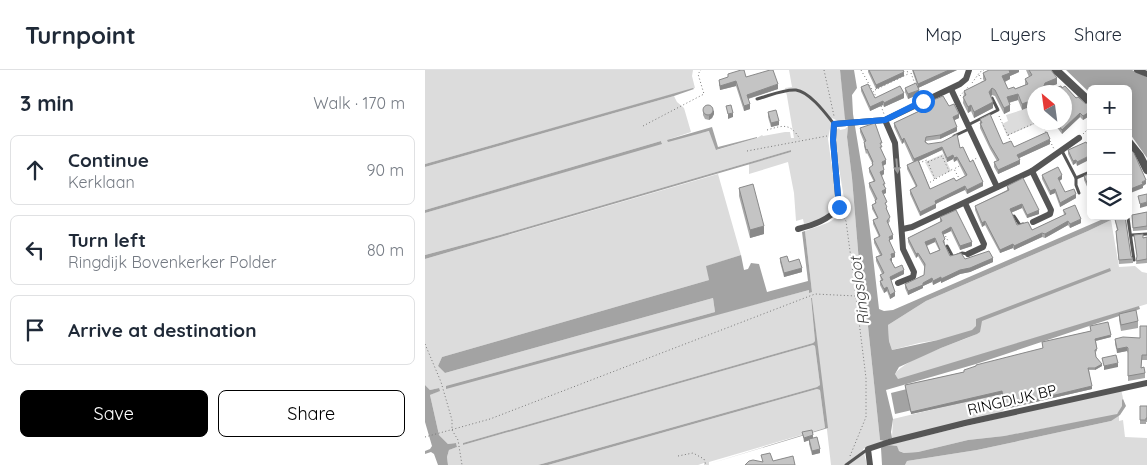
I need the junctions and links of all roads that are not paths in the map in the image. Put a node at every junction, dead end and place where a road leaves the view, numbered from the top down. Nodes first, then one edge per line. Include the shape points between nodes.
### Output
1 (969, 70) edge
2 (1056, 70) edge
3 (1137, 70) edge
4 (1147, 74) edge
5 (951, 89) junction
6 (992, 98) edge
7 (757, 99) dead end
8 (1087, 100) edge
9 (885, 119) junction
10 (834, 124) junction
11 (969, 127) junction
12 (948, 138) edge
13 (1079, 138) road end
14 (1132, 146) edge
15 (1059, 153) junction
16 (1147, 170) edge
17 (1032, 171) junction
18 (1087, 173) edge
19 (1076, 178) junction
20 (997, 187) junction
21 (1079, 193) dead end
22 (965, 203) junction
23 (1014, 216) edge
24 (1128, 220) edge
25 (1033, 222) joint
26 (798, 229) dead end
27 (903, 229) junction
28 (1147, 234) edge
29 (1132, 235) junction
30 (947, 246) edge
31 (968, 254) joint
32 (1134, 260) edge
33 (898, 283) dead end
34 (1147, 383) edge
35 (868, 449) junction
36 (846, 465) edge
37 (870, 465) edge

1 - 5 street via 966,79
2 - 8 street via 1064,83
3 - 4 street
5 - 9 street
5 - 11 street
6 - 11 lane via 998,110
7 - 10 lane via 798,90 821,107
9 - 10 street
9 -> 27 street via 895,143
10 - 26 street via 839,207 824,220
11 - 12 lane
11 - 20 street
13 - 15 street
14 - 16 street
15 - 17 street
15 - 19 lane
17 - 20 street
17 - 25 street via 1051,210 1050,214
18 - 19 lane
19 - 21 lane
20 - 22 street
22 - 27 street
22 - 31 street via 984,244
23 - 25 lane via 1020,225
24 - 29 lane
27 - 33 street via 903,249 914,272 913,277
28 - 29 lane
29 - 32 lane
30 - 31 lane via 953,256
34 - 35 street, RINGDIJK BP via 965,423
35 - 36 lane
35 - 37 street

